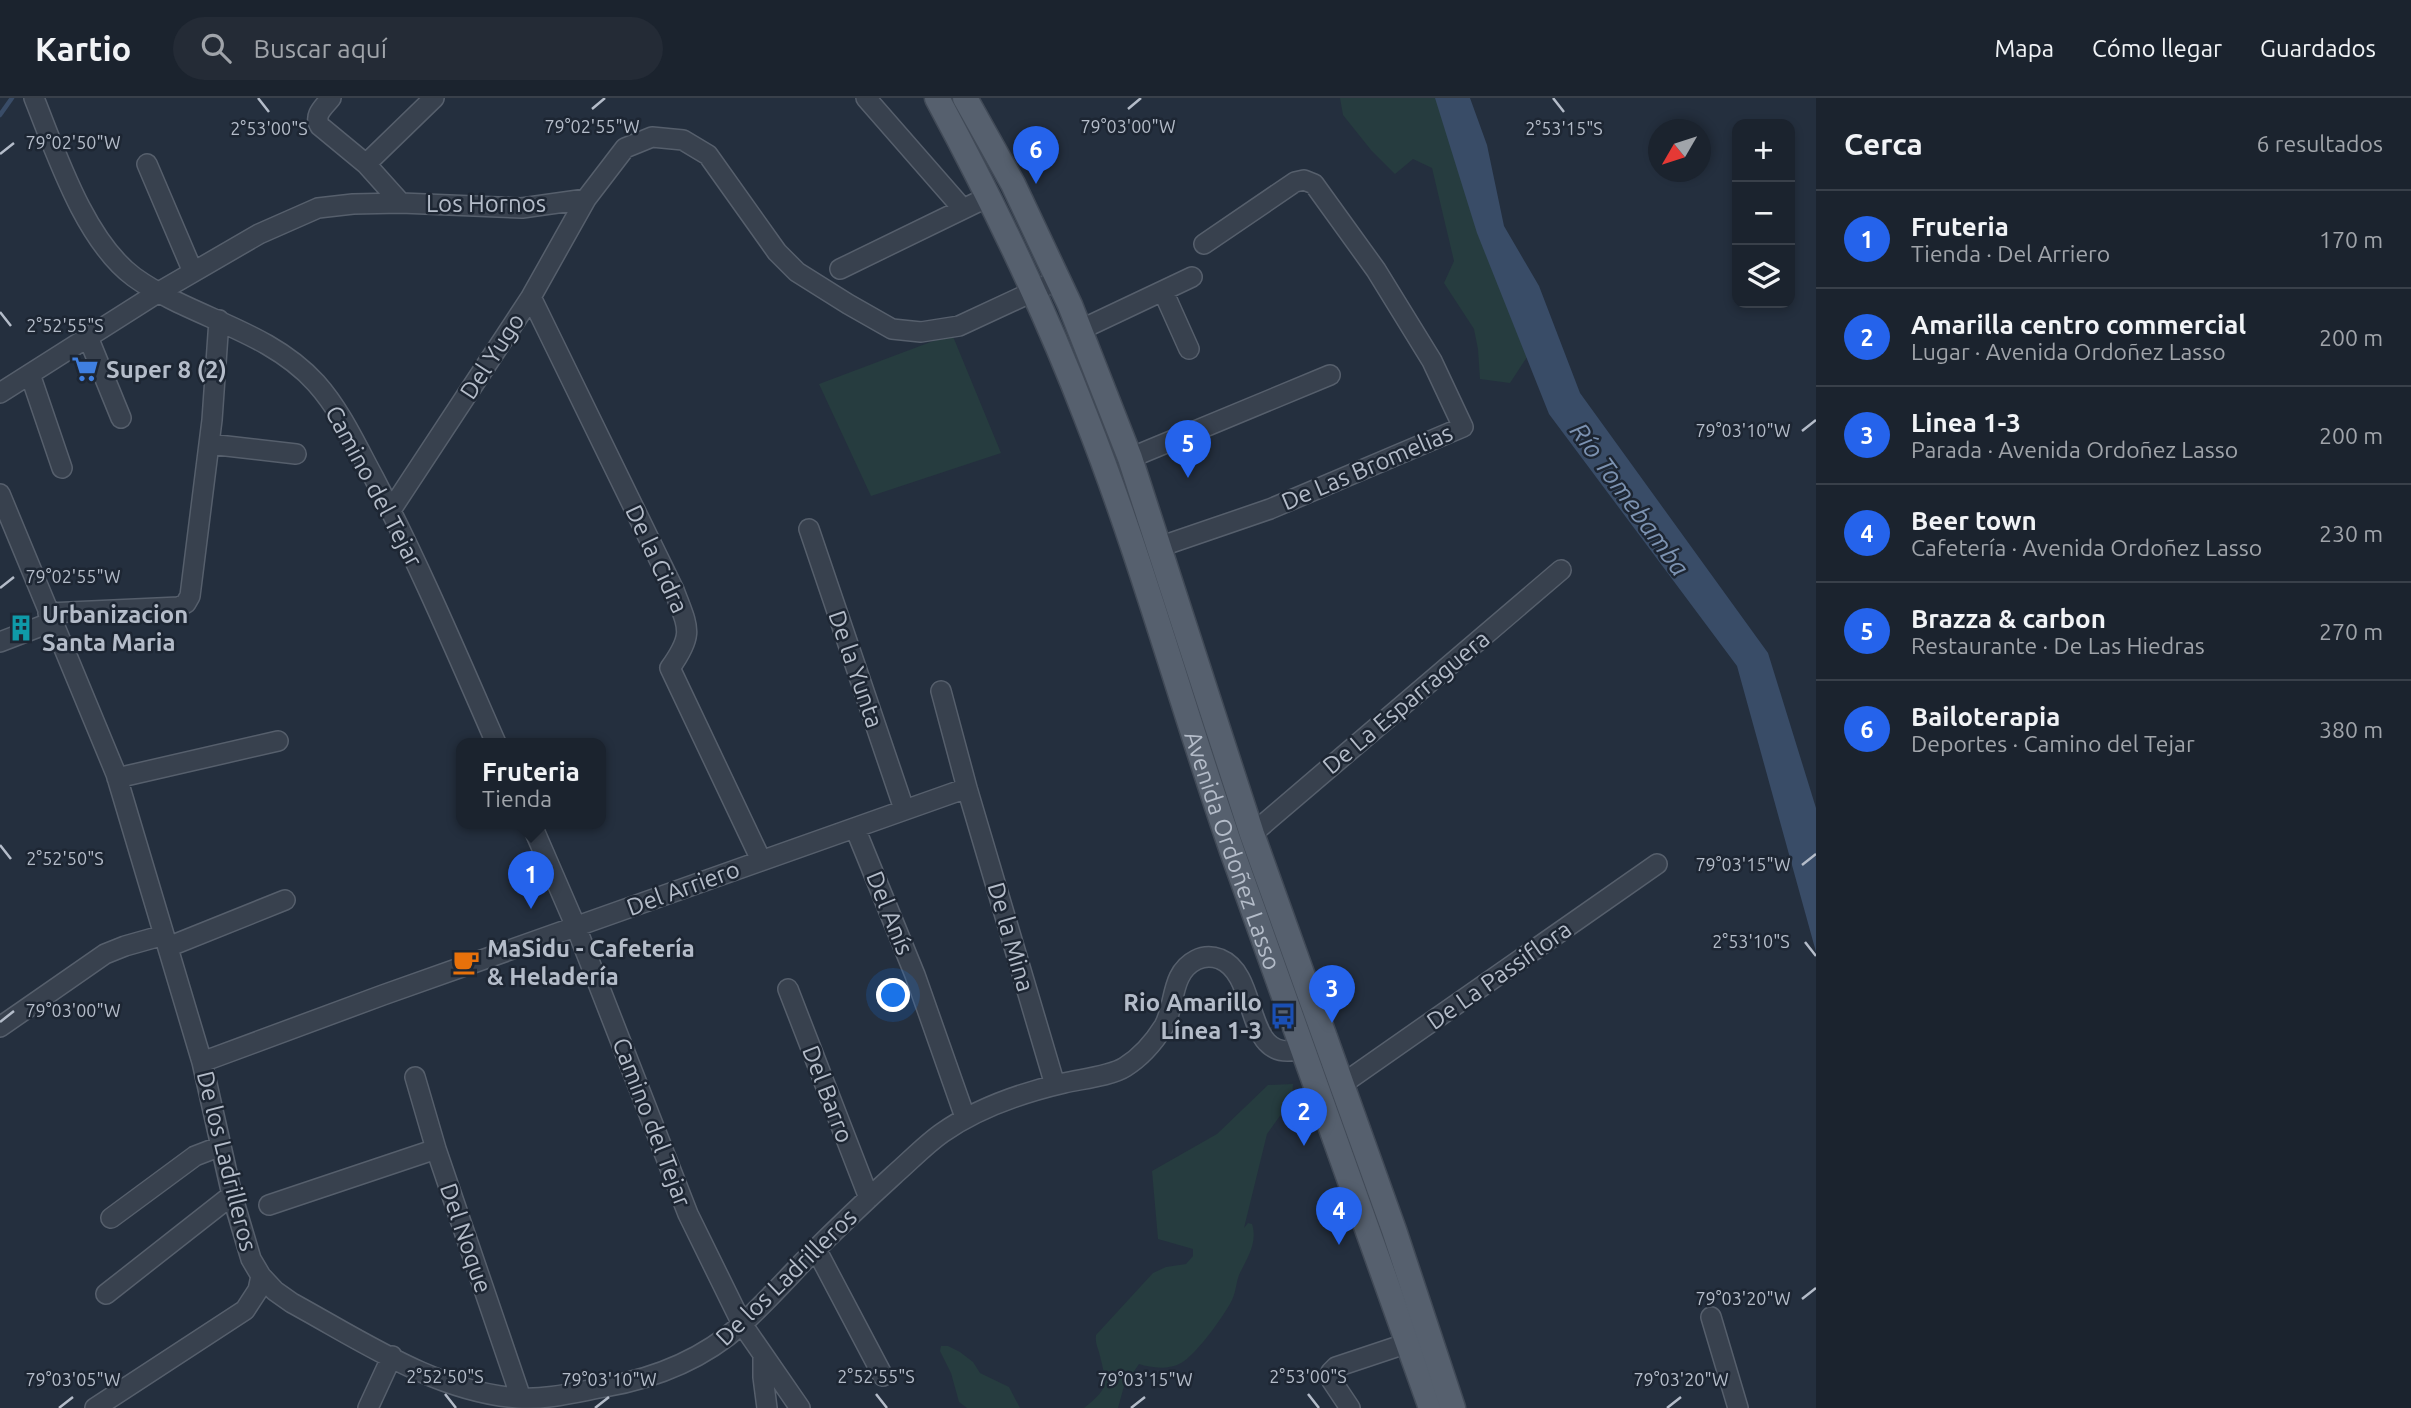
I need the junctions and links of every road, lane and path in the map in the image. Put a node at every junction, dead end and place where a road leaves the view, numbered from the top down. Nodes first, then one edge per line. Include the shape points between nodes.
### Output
1 (34, 98) edge
2 (331, 98) edge
3 (434, 98) edge
4 (866, 98) edge
5 (937, 98) edge
6 (965, 98) edge
7 (147, 164) dead end
8 (366, 164) junction
9 (990, 196) junction
10 (586, 199) junction
11 (401, 203) junction
12 (962, 209) junction
13 (1204, 244) dead end
14 (840, 269) dead end
15 (192, 272) junction
16 (1192, 277) dead end
17 (1058, 281) junction
18 (1163, 290) junction
19 (159, 292) junction
20 (1035, 292) junction
21 (531, 297) junction
22 (219, 320) junction
23 (1080, 330) junction
24 (88, 337) junction
25 (1189, 349) dead end
26 (30, 374) junction
27 (1330, 375) dead end
28 (0, 393) edge
29 (121, 418) dead end
30 (209, 444) junction
31 (296, 454) dead end
32 (1130, 458) junction
33 (62, 468) dead end
34 (1, 498) edge
35 (391, 510) junction
36 (809, 529) dead end
37 (1159, 547) junction
38 (1561, 570) dead end
39 (50, 618) junction
40 (0, 642) edge
41 (941, 691) dead end
42 (494, 738) edge
43 (278, 741) dead end
44 (117, 778) junction
45 (967, 788) junction
46 (904, 809) junction
47 (855, 828) junction
48 (534, 829) edge
49 (1252, 834) junction
50 (761, 860) junction
51 (1657, 864) dead end
52 (285, 900) dead end
53 (576, 927) junction
54 (166, 941) junction
55 (788, 989) dead end
56 (0, 1027) edge
57 (1304, 1048) junction
58 (202, 1062) junction
59 (415, 1077) dead end
60 (1055, 1085) junction
61 (1341, 1085) junction
62 (965, 1117) junction
63 (221, 1146) junction
64 (436, 1149) junction
65 (232, 1195) junction
66 (869, 1198) junction
67 (269, 1205) dead end
68 (111, 1217) dead end
69 (816, 1249) junction
70 (261, 1276) junction
71 (106, 1294) dead end
72 (1711, 1317) dead end
73 (742, 1324) junction
74 (1408, 1343) junction
75 (763, 1355) junction
76 (392, 1356) junction
77 (883, 1376) dead end
78 (521, 1398) junction
79 (486, 1401) edge
80 (95, 1408) edge
81 (368, 1408) edge
82 (767, 1408) edge
83 (800, 1408) edge
84 (1350, 1408) edge
85 (1431, 1408) edge
86 (1453, 1408) edge
87 (1738, 1408) edge

1 - 19 street, Camino del Tejar via 61,168 101,240 128,272
2 - 8 street via 316,121
3 - 8 street
4 - 12 street
5 - 9 main road, Avenida Ordoñez Lasso
6 - 17 main road, Avenida Ordoñez Lasso via 1013,184
7 - 15 street
8 - 11 street
9 - 12 street
9 - 20 main road, Avenida Ordoñez Lasso
10 - 11 street, Los Hornos via 522,208
10 - 20 street via 625,148 652,137 683,140 708,155 777,252 797,272 892,328 921,332 959,326
10 - 21 street, Del Yugo
11 - 15 street, Los Hornos via 318,208 259,234
12 - 14 street
13 - 37 street, De Las Bromelias via 1295,182 1314,184 1425,349 1463,427 1270,509
15 - 19 street, Los Hornos
16 - 18 street
17 - 20 street
17 - 23 main road, Avenida Ordoñez Lasso
18 - 23 street
18 - 25 street
19 - 22 street, Camino del Tejar
19 - 24 street, Los Hornos
20 - 57 main road, Avenida Ordoñez Lasso via 1105,467 1232,849
21 - 35 street, Del Yugo
21 - 50 street, De la Cidra via 674,590 688,628 684,648 670,668
22 - 30 street
22 - 35 street, Camino del Tejar via 292,360 316,383 338,411
23 - 32 main road, Avenida Ordoñez Lasso
24 - 26 street, Los Hornos
24 - 29 street
26 - 28 street, Los Hornos
26 - 33 street
27 - 32 street
30 - 31 street
30 - 39 street via 186,603
32 - 37 main road, Avenida Ordoñez Lasso
34 - 39 street, De los Ladrilleros
35 - 42 street, Camino del Tejar
36 - 46 street, De la Yunta
37 - 49 main road, Avenida Ordoñez Lasso
38 - 49 street, De La Esparraguera
39 - 40 street
39 - 44 street, De los Ladrilleros
41 - 45 street, De la Mina
43 - 44 street
44 - 54 street, De los Ladrilleros
45 - 46 street, Del Arriero
45 - 60 street, De la Mina
46 - 47 street, Del Arriero
47 - 50 street, Del Arriero
47 - 62 street, Del Anís via 915,975
48 - 53 street, Camino del Tejar
49 - 61 main road, Avenida Ordoñez Lasso
50 - 53 street, Del Arriero
51 - 61 street, De La Passiflora
52 - 54 street
53 - 58 street, Del Arriero
53 - 73 street, Camino del Tejar via 688,1214
54 - 56 street via 125,946 105,954
54 - 58 street, De los Ladrilleros
55 - 66 street, Del Barro
57 - 60 street, De los Ladrilleros via 1281,1052 1269,1046 1239,976 1224,961 1209,956 1185,968 1165,1024 1146,1050 1122,1069
57 - 74 main road, Avenida Ordoñez Lasso
58 - 63 street, De los Ladrilleros
59 - 64 street, Del Noque
60 - 62 street, De los Ladrilleros
61 - 86 main road, Avenida Ordoñez Lasso
62 - 66 street, De los Ladrilleros via 938,1135
63 - 65 street, De los Ladrilleros
63 - 68 street via 195,1156
64 - 67 street
64 - 78 street, Del Noque
65 - 70 street, De los Ladrilleros via 251,1259
65 - 71 street
66 - 69 street, De los Ladrilleros
69 - 73 street, De los Ladrilleros
69 - 77 street
70 - 76 street, De los Ladrilleros via 292,1303
70 - 80 street via 245,1310
72 - 87 street
73 - 75 street, Camino del Tejar
73 - 78 street, De los Ladrilleros via 711,1349 670,1370 622,1384
74 - 84 street via 1331,1372
74 - 85 main road, Avenida Ordoñez Lasso
75 - 82 street
75 - 83 street, Camino del Tejar
76 - 79 street, De los Ladrilleros
76 - 81 street
78 - 79 street, De los Ladrilleros

